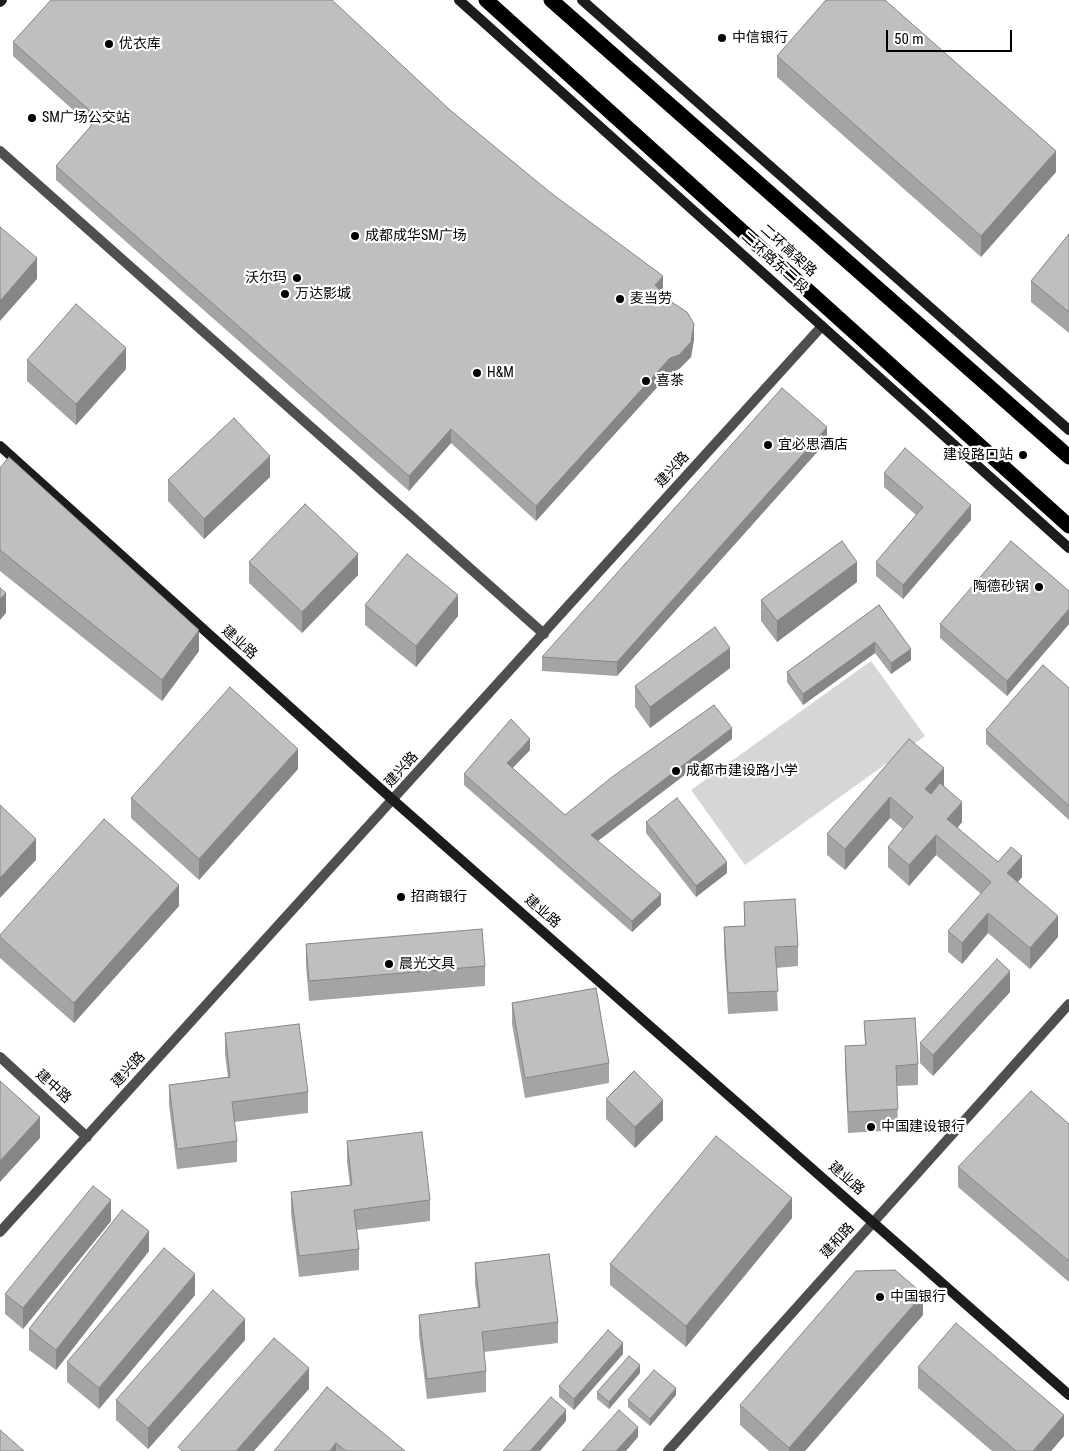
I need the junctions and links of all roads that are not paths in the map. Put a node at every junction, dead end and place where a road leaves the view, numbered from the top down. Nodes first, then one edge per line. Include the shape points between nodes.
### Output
1 (459, 0) edge
2 (486, 0) edge
3 (550, 0) edge
4 (582, 0) edge
5 (0, 151) edge
6 (822, 326) junction
7 (1069, 430) edge
8 (0, 446) edge
9 (1069, 457) edge
10 (1069, 526) edge
11 (1069, 548) edge
12 (544, 634) junction
13 (393, 800) junction
14 (1069, 1004) edge
15 (0, 1057) edge
16 (87, 1137) junction
17 (874, 1222) junction
18 (0, 1232) edge
19 (1069, 1395) edge
20 (668, 1451) edge

1 - 6 main road, 二环路东二段
2 - 10 highway, 二环高架路
3 - 9 highway
4 - 7 main road
5 - 12 street
6 - 11 main road, 二环路东二段
6 - 12 street, 建兴路
8 - 13 main road, 建业路
12 - 13 street, 建兴路
13 - 16 street, 建兴路
13 - 17 main road, 建业路
14 - 17 street, 建和路
15 - 16 street, 建中路
16 - 18 street, 建兴路
17 - 19 main road, 建业路
17 - 20 street, 建和路

